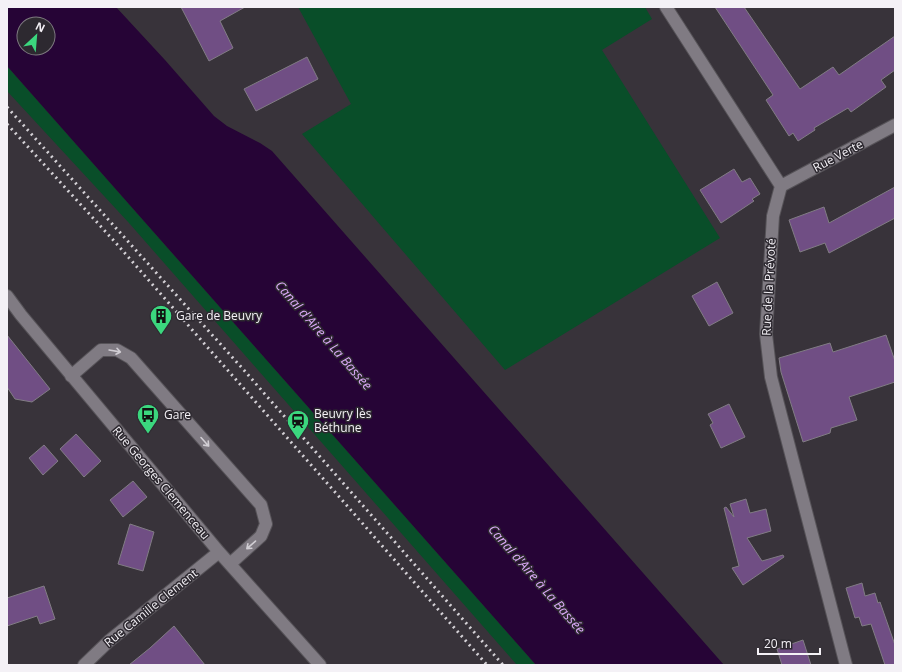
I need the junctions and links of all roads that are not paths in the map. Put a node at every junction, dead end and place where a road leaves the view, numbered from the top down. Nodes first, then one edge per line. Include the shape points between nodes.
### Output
1 (666, 7) edge
2 (895, 126) edge
3 (781, 186) junction
4 (7, 296) edge
5 (71, 376) junction
6 (219, 552) junction
7 (230, 564) junction
8 (84, 665) edge
9 (320, 665) edge
10 (846, 665) edge

1 - 3 street
2 - 3 street, Rue Verte
3 - 10 street, Rue de la Prévoté via 772,216 766,334 771,377
4 - 5 street, Rue Georges Clemenceau
5 - 6 street, Rue Georges Clemenceau
5 -> 7 street via 102,350 117,350 132,358 261,505 266,524 261,536
6 - 7 street, Rue Georges Clemenceau
6 - 8 street, Rue Camille Clement via 109,641
7 - 9 street, Rue Georges Clemenceau

